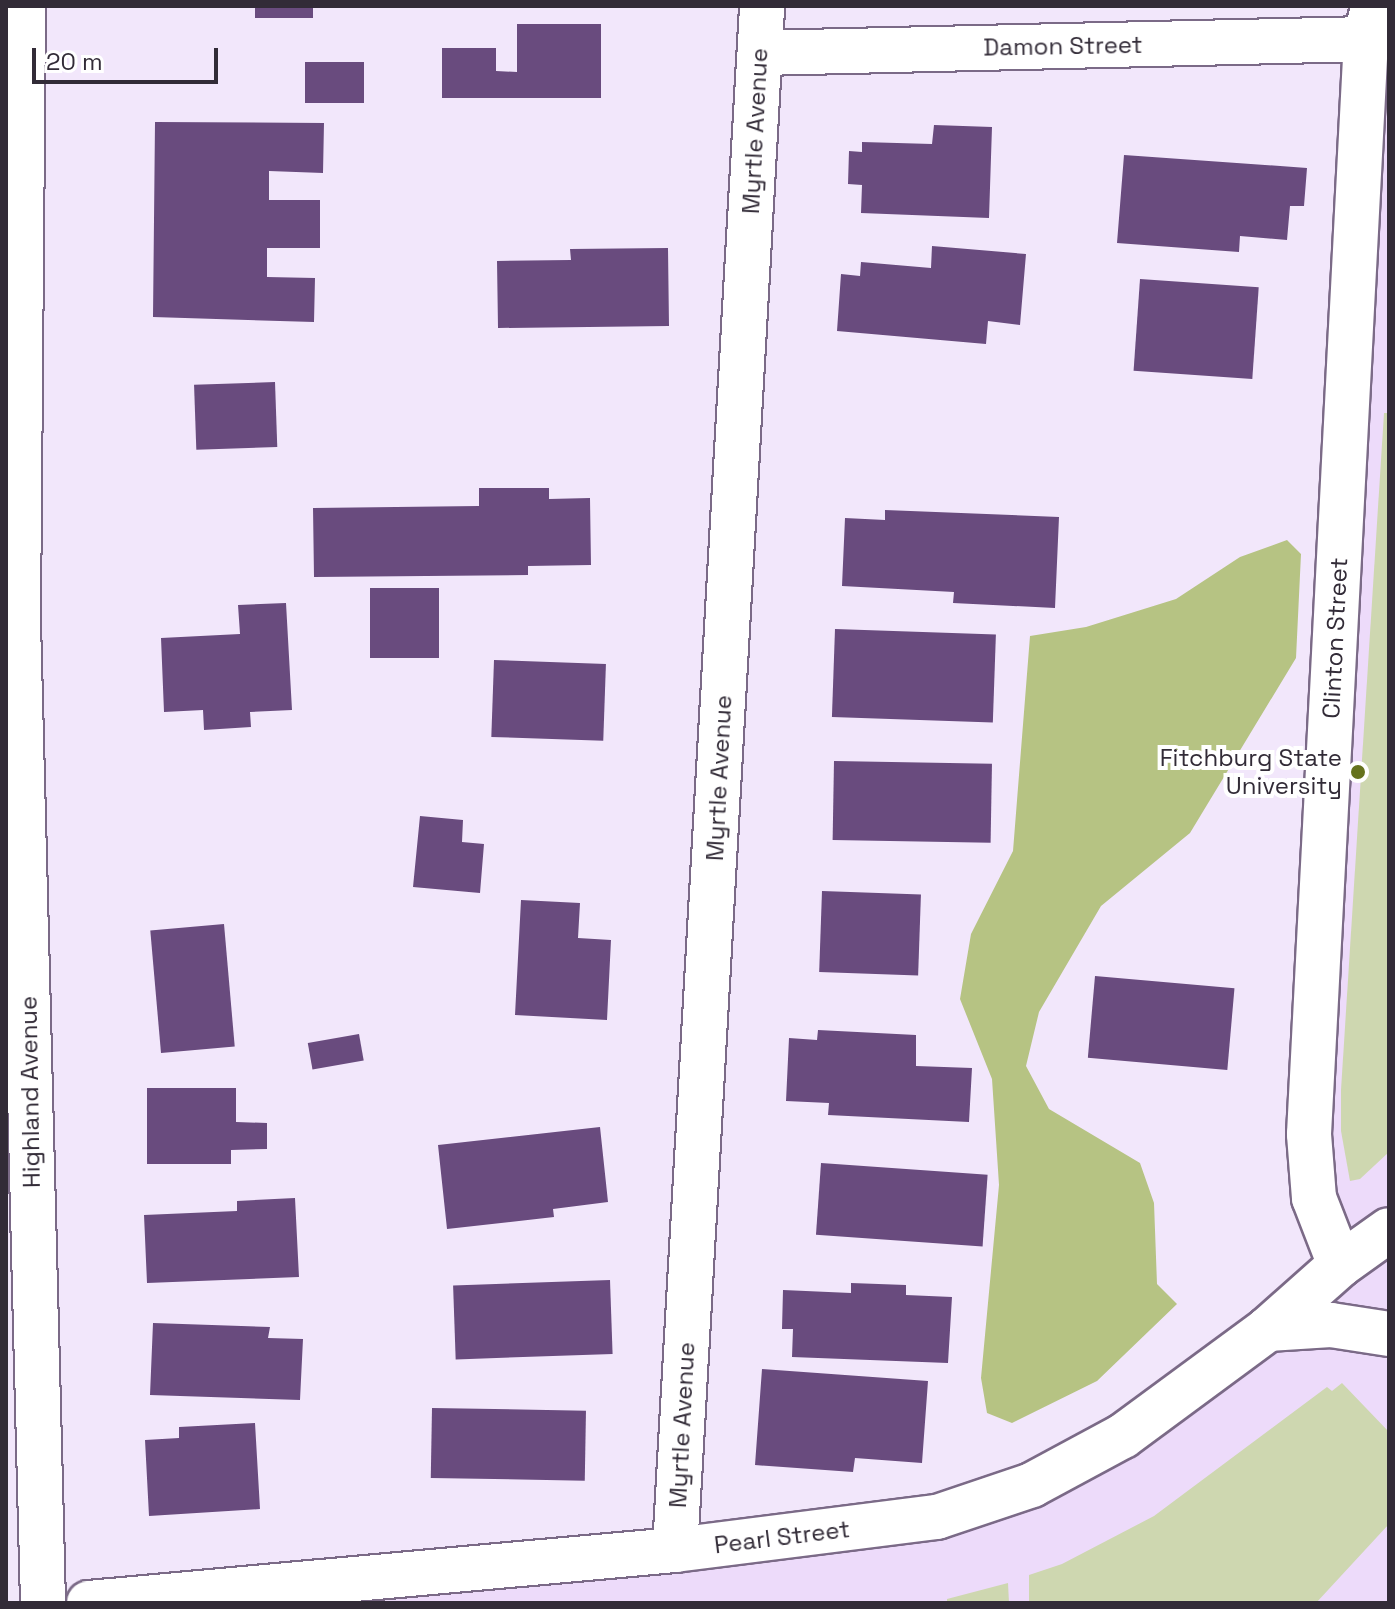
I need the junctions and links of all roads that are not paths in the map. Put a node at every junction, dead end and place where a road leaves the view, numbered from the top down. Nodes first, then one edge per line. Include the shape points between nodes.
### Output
1 (23, 6) edge
2 (762, 6) edge
3 (1370, 23) edge
4 (760, 53) junction
5 (12, 622) edge
6 (1389, 1230) edge
7 (1340, 1265) junction
8 (1268, 1329) junction
9 (1389, 1334) edge
10 (675, 1550) junction
11 (43, 1603) edge
12 (89, 1603) edge

1 - 5 street, Highland Avenue
2 - 4 street, Myrtle Avenue
3 - 4 street, Damon Street
3 - 7 street, Clinton Street via 1309,1134 1314,1198
4 - 10 street, Myrtle Avenue
5 - 11 street, Highland Avenue
6 - 7 street, Pearl Street
7 - 8 street, Pearl Street
8 - 9 street via 1331,1325
8 - 10 street, Pearl Street via 1123,1436 1032,1485 937,1517
10 - 12 street, Pearl Street

